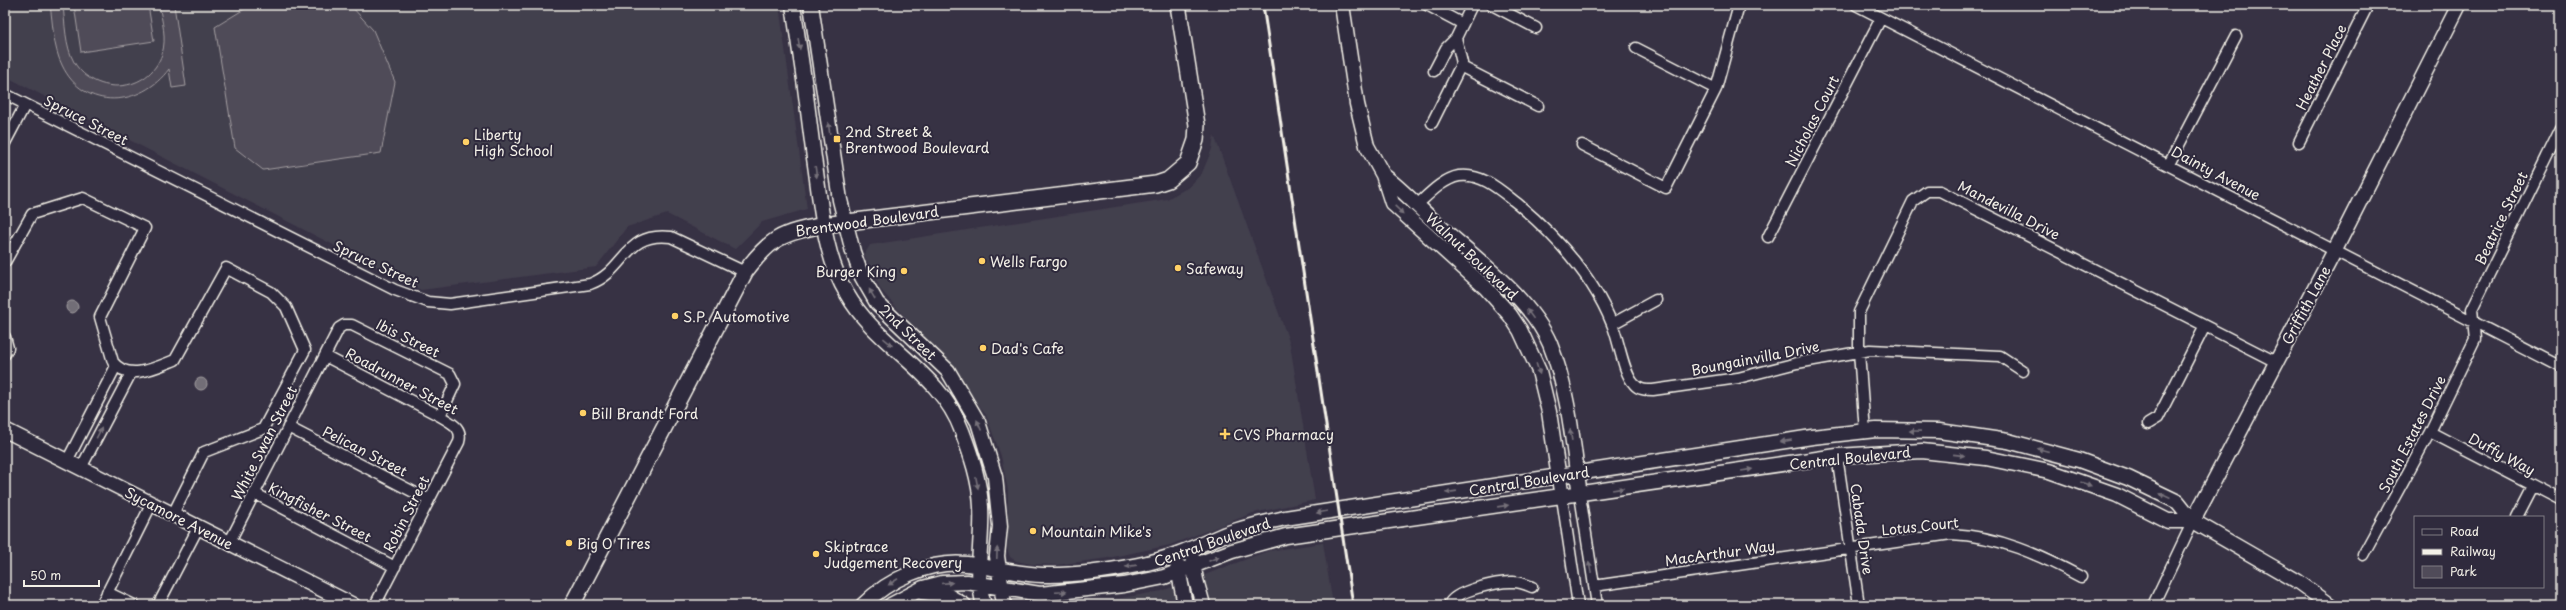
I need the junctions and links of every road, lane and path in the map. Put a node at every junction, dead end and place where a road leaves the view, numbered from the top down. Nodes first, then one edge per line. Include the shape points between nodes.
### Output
1 (793, 5) edge
2 (811, 5) edge
3 (1178, 5) edge
4 (1342, 5) edge
5 (1427, 5) edge
6 (1472, 5) edge
7 (1492, 5) edge
8 (1739, 5) edge
9 (1856, 5) edge
10 (2368, 5) edge
11 (2459, 5) edge
12 (1881, 18) junction
13 (1463, 24) junction
14 (1536, 28) dead end
15 (2236, 36) dead end
16 (1456, 38) junction
17 (1636, 48) dead end
18 (1460, 66) junction
19 (1434, 71) dead end
20 (1716, 89) junction
21 (5, 94) edge
22 (25, 105) junction
23 (1538, 106) dead end
24 (1432, 123) dead end
25 (2561, 128) edge
26 (2299, 142) dead end
27 (5, 143) edge
28 (1582, 145) dead end
29 (2169, 164) junction
30 (1383, 175) junction
31 (1418, 205) junction
32 (845, 222) junction
33 (823, 225) junction
34 (1768, 237) dead end
35 (2334, 252) junction
36 (5, 262) edge
37 (744, 272) junction
38 (1656, 300) dead end
39 (2474, 322) junction
40 (1612, 324) junction
41 (2205, 326) junction
42 (5, 337) edge
43 (1859, 352) junction
44 (5, 354) edge
45 (325, 356) junction
46 (2276, 362) junction
47 (116, 366) junction
48 (2561, 367) edge
49 (2023, 371) dead end
50 (130, 373) junction
51 (440, 416) junction
52 (2148, 424) dead end
53 (288, 427) junction
54 (5, 430) edge
55 (1865, 432) junction
56 (2430, 432) junction
57 (461, 436) joint
58 (1837, 456) junction
59 (67, 461) junction
60 (81, 468) junction
61 (1577, 474) junction
62 (1559, 477) junction
63 (2533, 486) junction
64 (254, 493) junction
65 (1580, 495) junction
66 (1562, 498) junction
67 (429, 500) junction
68 (2561, 500) edge
69 (151, 504) junction
70 (173, 514) junction
71 (2518, 516) edge
72 (2193, 521) junction
73 (198, 528) junction
74 (229, 543) junction
75 (1850, 548) junction
76 (1191, 550) junction
77 (1176, 555) junction
78 (2363, 555) dead end
79 (395, 566) junction
80 (1194, 566) junction
81 (979, 567) junction
82 (999, 570) junction
83 (1178, 572) junction
84 (2081, 577) dead end
85 (980, 585) junction
86 (1594, 586) junction
87 (1532, 587) dead end
88 (1001, 589) junction
89 (107, 592) junction
90 (914, 592) junction
91 (101, 605) edge
92 (134, 605) edge
93 (158, 605) edge
94 (353, 605) edge
95 (375, 605) edge
96 (572, 605) edge
97 (863, 605) edge
98 (891, 605) edge
99 (964, 605) edge
100 (984, 605) edge
101 (1004, 605) edge
102 (1185, 605) edge
103 (1203, 605) edge
104 (1449, 605) edge
105 (1578, 605) edge
106 (1597, 605) edge
107 (1859, 605) edge
108 (2153, 605) edge
109 (2330, 605) edge

1 -> 33 street, 2nd Street
32 -> 2 street, 2nd Street
3 - 32 main road, Brentwood Boulevard via 1197,125 1196,140 1188,163 1168,180 1105,191
4 - 30 street, Walnut Boulevard via 1357,104 1367,146
5 - 13 street
6 - 13 street
7 - 14 street
8 - 20 street
9 - 12 street, Dainty Avenue
10 - 26 street, Heather Place
11 - 35 street, Griffith Lane
12 - 29 street, Dainty Avenue
12 - 34 street, Nicholas Court
13 - 16 street
15 - 29 street
16 - 18 street via 1462,62
16 - 19 street via 1446,48
17 - 20 street
18 - 23 street
18 - 24 street
20 - 28 street via 1666,188
21 - 22 street, Spruce Street
22 - 27 street
22 - 37 street, Spruce Street via 395,290 428,302 450,304 590,284 603,279 635,244 660,235 671,237
25 - 39 street, Beatrice Street via 2472,309
29 - 35 street, Dainty Avenue
30 - 31 street, Walnut Boulevard via 1405,191
30 -> 62 street, Walnut Boulevard via 1392,203 1486,288 1520,330 1539,371 1549,412
31 - 40 street, Boungainvilla Drive via 1443,183 1453,178 1477,178 1493,184 1556,238 1589,281
61 -> 31 street, Walnut Boulevard via 1559,370 1549,342 1510,289
32 - 33 main road, Brentwood Boulevard
82 -> 32 street, 2nd Street via 998,501 991,462 978,422 948,371 877,303 862,277
33 - 37 main road, Brentwood Boulevard via 777,238 763,248
33 -> 81 street, 2nd Street via 846,293 864,321 931,381 962,429 971,456 981,507
35 - 39 street, Dainty Avenue
35 - 46 street, Griffith Lane
36 - 47 street via 32,214 83,198 145,228 100,317
37 - 96 main road, Brentwood Boulevard
38 - 40 street
39 - 48 street, Dainty Avenue
39 - 56 street, South Estates Drive via 2475,339
40 - 43 street, Boungainvilla Drive via 1631,380 1638,388 1648,390 1738,378 1797,363
41 - 43 street, Mandevilla Drive via 1940,191 1927,191 1913,201 1859,312
41 - 46 street, Mandevilla Drive
41 - 52 street via 2158,418
42 - 44 street via 8,348
43 - 49 street, Boungainvilla Drive via 1870,350 2000,356
43 - 55 street, Mandevilla Drive
45 - 51 street, Roadrunner Street
45 - 51 street, Ibis Street via 339,328 344,324 450,374 455,384
45 - 53 street, White Swan Street
46 - 72 street, Griffith Lane
47 - 50 street
47 - 59 street
60 -> 50 street
50 - 70 street via 175,360 226,268 271,292 286,308 305,350 263,429 204,452
51 - 57 street, Roadrunner Street via 457,426
53 - 64 street, White Swan Street
53 - 67 street, Pelican Street
54 - 59 street, Sycamore Avenue
55 -> 61 street, Central Boulevard via 1812,437
72 -> 55 street, Central Boulevard via 2178,502 2128,478 2079,460 2008,441 1939,431
56 - 63 street, Duffy Way
56 - 78 street, South Estates Drive
57 - 67 street, Robin Street
65 -> 58 street, Central Boulevard
58 -> 72 street, Central Boulevard via 1922,451 1986,458 2057,474 2117,495 2168,520
58 - 75 street, Cabada Drive
59 - 60 street, Sycamore Avenue
60 - 69 street, Sycamore Avenue
61 - 62 street, Central Boulevard
61 - 65 street, Walnut Boulevard
62 - 66 street, Walnut Boulevard
62 -> 76 street, Central Boulevard via 1285,518 1254,525
63 - 68 street, Duffy Way
63 - 71 street
64 - 74 street, White Swan Street
64 - 79 street, Kingfisher Street
65 - 66 street, Central Boulevard
86 -> 65 street, Walnut Boulevard
80 -> 66 street, Central Boulevard via 1261,541 1286,536
66 - 105 street, Walnut Boulevard
67 - 79 street, Robin Street
69 - 70 street, Sycamore Avenue
69 - 89 street
70 - 73 street, Sycamore Avenue
72 - 108 street, Griffith Lane
72 - 109 street, Central Boulevard via 2297,581
73 - 74 street, Sycamore Avenue
73 - 93 street
74 - 94 street, Sycamore Avenue
75 - 84 street, Lotus Court via 1951,534 1964,535 2026,550
75 - 86 street, MacArthur Way
75 - 107 street, Cabada Drive
76 - 77 street, Central Boulevard
76 - 80 street
77 -> 82 street, Central Boulevard via 1160,561 1092,572 1043,575
77 - 83 street
79 - 95 street, Robin Street
80 - 83 street, Central Boulevard
80 - 103 street
81 - 82 street, Central Boulevard
81 - 85 street, 2nd Street
81 -> 97 street, Central Boulevard via 953,564 919,571 897,579
82 - 88 street, 2nd Street
88 -> 83 street, Central Boulevard via 1040,594 1084,591 1124,585
83 - 102 street
85 - 88 street, Central Boulevard
90 -> 85 street, Central Boulevard via 942,583 963,582
85 - 100 street, 2nd Street
86 - 106 street, Walnut Boulevard
87 - 104 street via 1514,582 1463,592 1455,596
88 - 101 street, 2nd Street
89 - 91 street
89 - 92 street
90 - 98 street, Central Boulevard
90 - 99 street via 947,595

